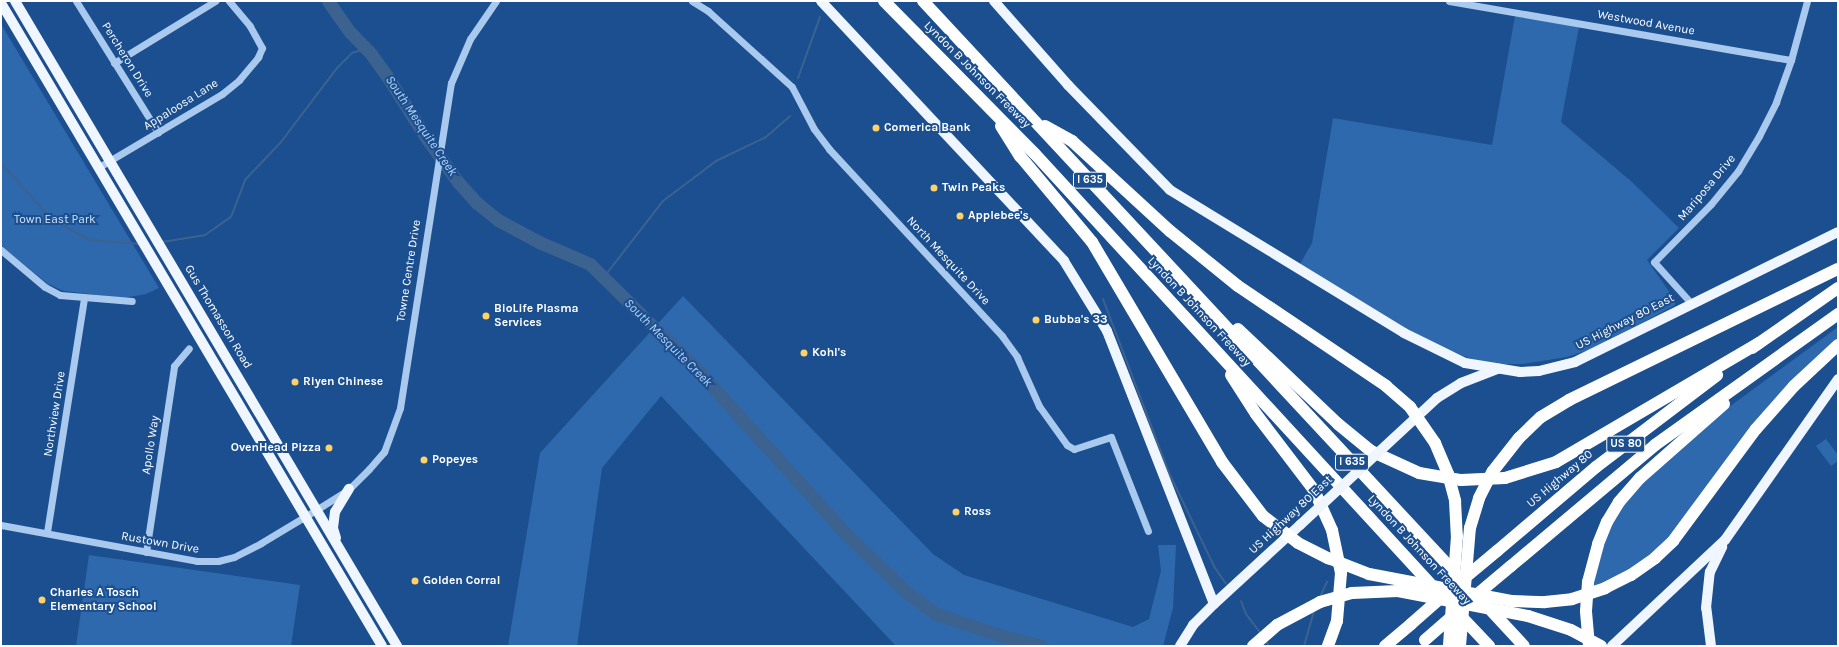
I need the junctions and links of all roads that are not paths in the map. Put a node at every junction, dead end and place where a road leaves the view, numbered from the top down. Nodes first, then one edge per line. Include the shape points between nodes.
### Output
1 (15, 1) edge
2 (76, 1) edge
3 (215, 1) edge
4 (229, 1) edge
5 (496, 1) edge
6 (692, 1) edge
7 (821, 1) edge
8 (884, 1) edge
9 (923, 1) edge
10 (994, 1) edge
11 (1449, 1) edge
12 (1807, 1) edge
13 (1, 3) edge
14 (1791, 60) junction
15 (114, 63) junction
16 (987, 103) junction
17 (1035, 121) junction
18 (158, 132) junction
19 (110, 161) junction
20 (99, 166) junction
21 (1838, 232) edge
22 (2, 254) edge
23 (1838, 269) edge
24 (1180, 277) junction
25 (1838, 288) edge
26 (84, 299) junction
27 (132, 300) dead end
28 (1691, 303) junction
29 (1838, 314) edge
30 (1759, 343) junction
31 (1838, 345) edge
32 (189, 348) dead end
33 (1215, 349) junction
34 (1838, 354) edge
35 (1760, 368) junction
36 (1498, 369) junction
37 (239, 378) junction
38 (1838, 379) edge
39 (228, 385) junction
40 (1774, 410) junction
41 (349, 489) junction
42 (316, 510) junction
43 (305, 516) junction
44 (1, 525) edge
45 (1148, 531) dead end
46 (47, 532) junction
47 (1725, 540) junction
48 (339, 550) junction
49 (146, 552) junction
50 (371, 604) junction
51 (1214, 604) junction
52 (361, 612) junction
53 (1181, 643) edge
54 (1421, 643) edge
55 (382, 646) edge
56 (397, 646) edge
57 (1253, 646) edge
58 (1328, 646) edge
59 (1385, 646) edge
60 (1450, 646) edge
61 (1460, 646) edge
62 (1489, 646) edge
63 (1524, 646) edge
64 (1589, 646) edge
65 (1601, 646) edge
66 (1612, 646) edge
67 (1711, 646) edge

1 - 19 main road, Gus Thomasson Road
2 - 15 street, Percheron Drive
3 - 15 street
4 - 18 street, Appaloosa Lane via 250,26 262,48 258,57 228,89
5 - 41 street, Towne Centre Drive via 470,39 451,83 428,216 400,408 384,452
6 - 45 street, North Mesquite Drive via 708,11 792,88 814,129 829,149 1002,336 1017,357 1039,406 1067,445 1074,449 1112,437
7 - 51 main road via 1064,261 1107,331
8 - 16 highway, Lyndon B Johnson Freeway / I 635
9 - 17 highway, Lyndon B Johnson Freeway / I 635
10 - 36 main road via 1068,85 1170,190 1404,333 1465,363
11 - 14 street, Westwood Avenue
12 - 14 street, Mariposa Drive
13 - 20 main road
14 - 28 street, Mariposa Drive via 1768,119 1738,171 1711,204 1654,262
15 - 18 street, Percheron Drive
16 - 33 highway, Lyndon B Johnson Freeway / I 635
16 - 40 highway, bridge via 1020,156 1092,242 1222,462 1263,516 1298,543 1368,574 1512,601 1545,602 1572,599 1605,588 1631,575 1655,558 1673,540 1725,468
17 - 24 highway, Lyndon B Johnson Freeway / I 635
17 - 60 highway, bridge via 1072,141 1176,236 1238,286 1386,386 1410,407 1435,443 1448,474 1455,501 1457,536
18 - 19 street, Appaloosa Lane
19 - 20 street, Appaloosa Lane
19 - 37 main road, Gus Thomasson Road
20 - 39 main road
21 - 28 main road, US Highway 80 East
22 - 26 street via 45,287 60,295
23 - 61 highway, bridge via 1569,400 1541,417 1519,438 1493,471 1470,528
24 - 30 highway via 1255,344 1338,424 1371,451 1419,473 1461,480 1505,478 1556,462
24 - 63 highway, Lyndon B Johnson Freeway / I 635
25 - 30 highway, US Highway 80 / US 80
26 - 27 street
26 - 46 street, Northview Drive
28 - 36 main road, US Highway 80 East via 1575,362 1539,371
29 - 35 highway, US 80
30 - 59 highway, US Highway 80 / US 80, bridge via 1596,467
31 - 40 highway via 1794,386
32 - 49 street, Apollo Way via 174,366
33 - 58 highway via 1256,414 1314,490 1330,523 1341,573 1336,621
33 - 62 highway, Lyndon B Johnson Freeway / I 635
34 - 40 highway
35 - 54 highway, US 80, bridge via 1656,445
35 - 64 highway via 1743,388 1646,472 1613,512 1600,538 1590,570 1586,612
36 - 51 main road, US Highway 80 East, bridge via 1460,383 1437,398
37 - 39 main road
37 - 42 main road, Gus Thomasson Road
38 - 47 main road
39 - 43 main road
41 - 42 street, Towne Centre Drive
41 - 48 main road via 337,506 333,520
42 - 43 street, Towne Centre Drive
42 - 48 main road, Gus Thomasson Road
43 - 49 street, Rustown Drive via 234,557 218,561 201,561
43 - 52 main road
44 - 46 street, Rustown Drive
46 - 49 street, Rustown Drive
47 - 66 main road
47 - 67 main road via 1710,572 1706,608
48 - 50 main road, Gus Thomasson Road
50 - 52 main road
50 - 56 main road, Gus Thomasson Road
51 - 53 main road, US Highway 80 East via 1193,625
52 - 55 main road
57 - 65 highway, bridge via 1277,625 1320,602 1352,593 1398,591 1533,617 1571,630

